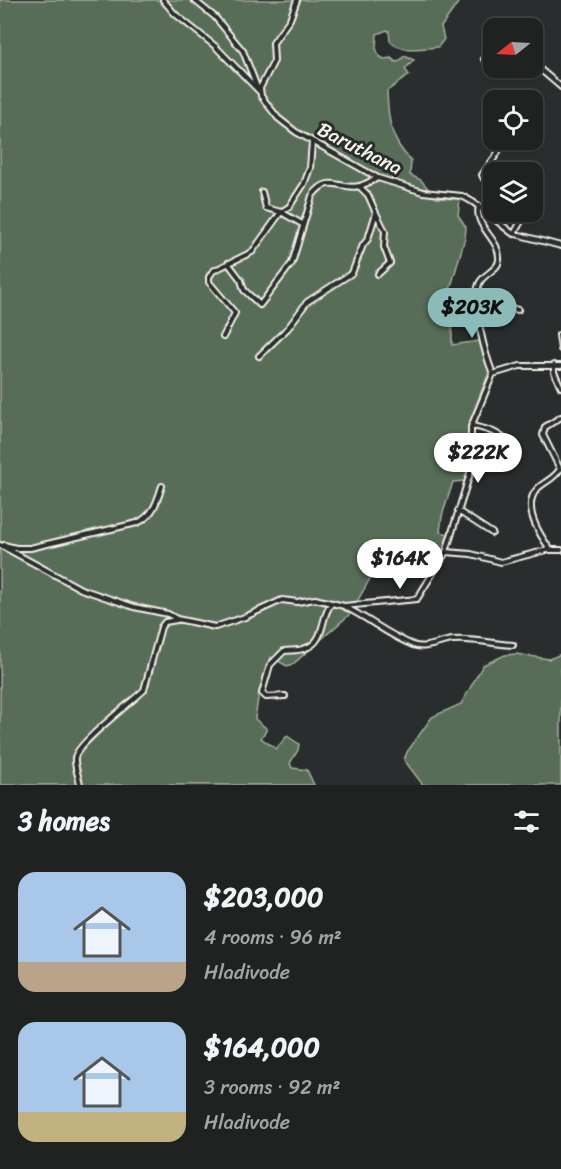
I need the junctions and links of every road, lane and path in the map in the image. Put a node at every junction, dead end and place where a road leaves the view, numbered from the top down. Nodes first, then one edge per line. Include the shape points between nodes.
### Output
1 (163, 0) edge
2 (194, 0) edge
3 (297, 0) edge
4 (543, 72) edge
5 (561, 87) edge
6 (260, 93) junction
7 (312, 141) junction
8 (378, 178) junction
9 (359, 186) junction
10 (262, 192) dead end
11 (479, 206) junction
12 (281, 212) junction
13 (376, 213) junction
14 (521, 222) edge
15 (302, 224) junction
16 (514, 234) junction
17 (561, 246) edge
18 (228, 263) junction
19 (378, 274) dead end
20 (478, 299) junction
21 (518, 310) dead end
22 (559, 335) dead end
23 (223, 337) dead end
24 (561, 349) edge
25 (259, 356) dead end
26 (554, 365) junction
27 (561, 366) edge
28 (493, 374) junction
29 (561, 387) edge
30 (561, 417) edge
31 (471, 426) junction
32 (511, 454) dead end
33 (560, 468) edge
34 (162, 486) dead end
35 (458, 511) junction
36 (492, 533) dead end
37 (0, 544) edge
38 (550, 550) junction
39 (561, 550) edge
40 (446, 552) junction
41 (332, 603) junction
42 (344, 606) junction
43 (177, 620) junction
44 (513, 645) dead end
45 (285, 696) dead end
46 (80, 785) edge

1 - 6 street
2 - 6 street via 215,17 243,51
3 - 6 street via 290,20 273,44 274,61
4 - 5 street
6 - 7 street, Baruthana via 278,118
7 - 8 street, Baruthana
7 - 12 street via 310,168 289,207
8 - 9 street
8 - 11 street, Baruthana via 423,192 462,196
9 - 13 street
9 - 15 street via 333,182 317,189
10 - 12 street via 266,208
11 - 16 street, Baruthana
11 - 20 street via 478,218 500,257 496,268 480,281
12 - 15 street
12 - 18 street via 252,252
13 - 19 street via 385,231 384,247 390,263
13 - 25 street via 352,273 307,302 288,328
14 - 16 street
15 - 18 street via 292,263 260,305 244,290
16 - 17 street, Baruthana
18 - 23 street via 213,271 208,280 235,313
20 - 21 street
20 - 28 street via 485,351
22 - 24 street
26 - 27 street
26 - 28 street via 520,366
26 - 29 street
28 - 31 street
30 - 33 street via 545,427 543,435
31 - 32 street via 494,431 511,447
31 - 35 street via 471,470
33 - 38 street via 536,490 532,507 536,529
34 - 37 street via 153,509 137,523 30,548
35 - 36 street
35 - 40 street
37 - 43 street via 70,585
38 - 39 street
38 - 40 street via 501,562
40 - 42 street via 417,599
41 - 42 street
41 - 43 street via 282,600 218,627
41 - 45 street via 317,641 305,649 284,651 270,665 262,693 266,697
42 - 44 street via 413,645 456,639
43 - 46 street via 161,627 144,690 77,750 75,762

